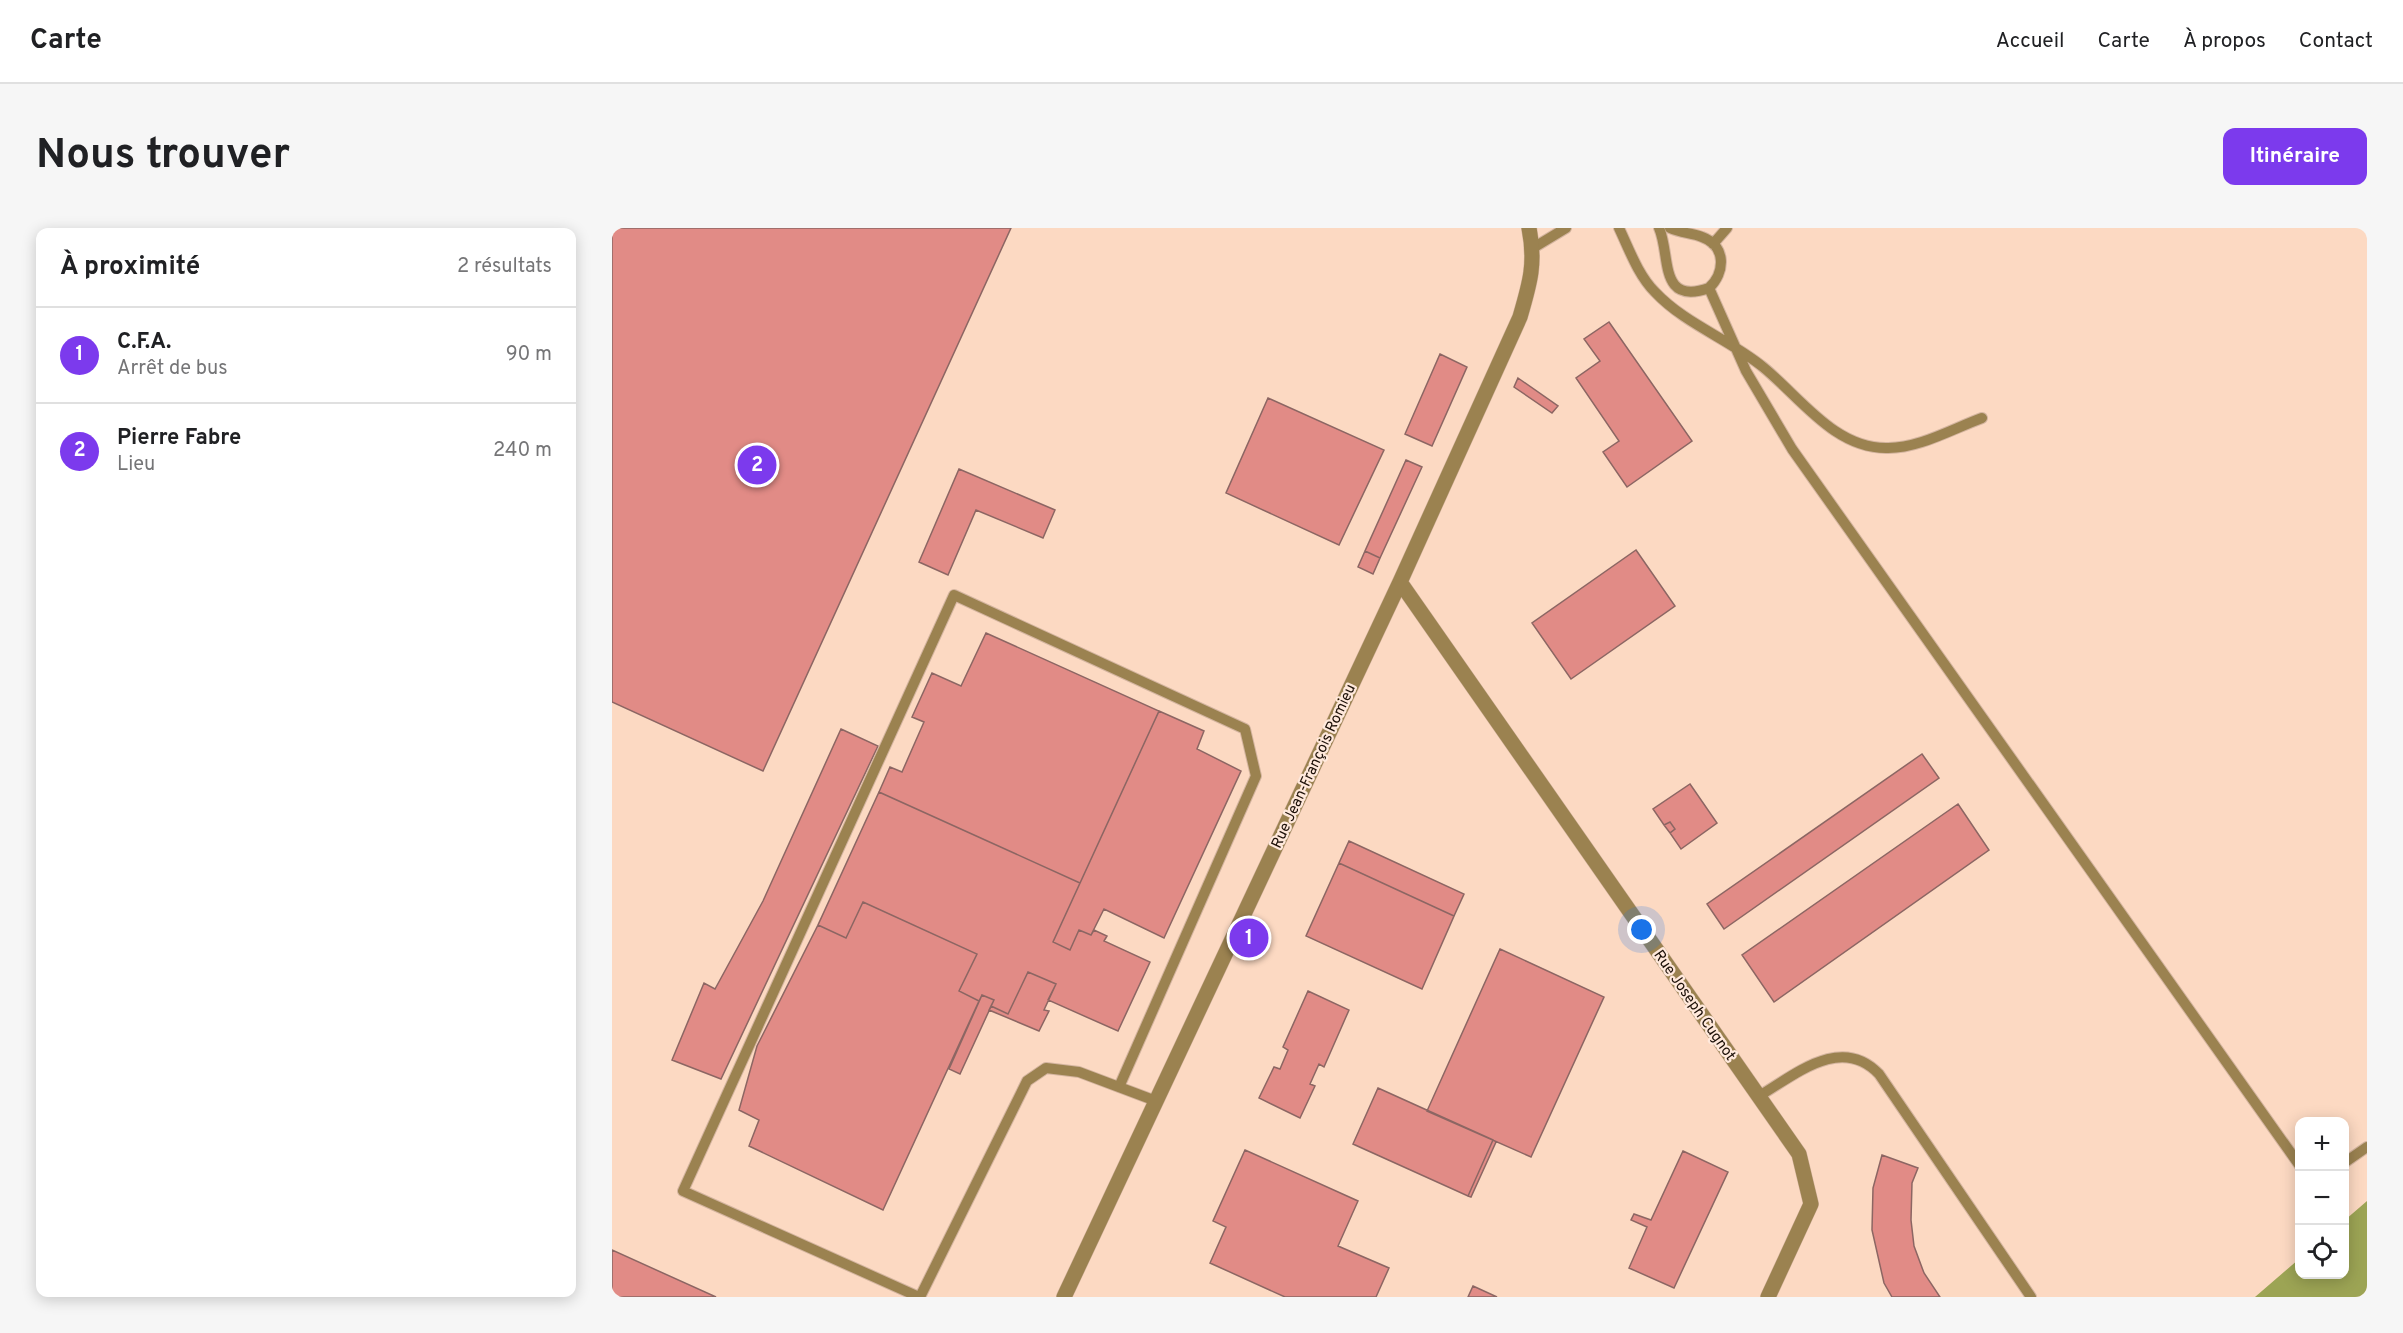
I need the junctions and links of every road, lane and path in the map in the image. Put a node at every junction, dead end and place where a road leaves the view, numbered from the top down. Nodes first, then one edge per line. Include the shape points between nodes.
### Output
1 (1529, 228) edge
2 (1566, 228) edge
3 (1619, 228) edge
4 (1659, 228) edge
5 (1670, 228) edge
6 (1726, 228) edge
7 (1713, 244) junction
8 (1533, 248) junction
9 (1709, 288) junction
10 (1736, 348) junction
11 (1982, 418) dead end
12 (1400, 582) junction
13 (1119, 1087) junction
14 (1759, 1096) junction
15 (1156, 1101) junction
16 (2367, 1147) edge
17 (2295, 1159) edge
18 (2349, 1160) edge
19 (919, 1297) edge
20 (1064, 1297) edge
21 (1768, 1297) edge
22 (2031, 1297) edge

1 - 8 street, Rue Jean-François Romieu
2 - 8 lane
3 - 10 lane via 1654,292
4 - 9 lane via 1670,279 1687,292
5 - 7 lane
6 - 7 lane
7 - 9 lane via 1722,259 1721,270
8 - 12 street, Rue Jean-François Romieu via 1533,272 1520,316
9 - 10 lane
10 - 11 lane via 1764,367 1832,428 1857,443 1886,448 1911,445
10 - 17 lane via 1792,449
12 - 14 street, Rue Joseph Cugnot
12 - 15 street, Rue Jean-François Romieu
13 - 15 lane
13 - 19 lane via 1080,1072 1046,1068 1027,1082
13 - 19 lane via 1256,776 1245,729 954,595 683,1191
14 - 21 street, Rue Joseph Cugnot via 1799,1154 1811,1203
14 - 22 lane via 1812,1064 1831,1058 1867,1061
15 - 20 street, Rue Jean-François Romieu
16 - 18 lane

